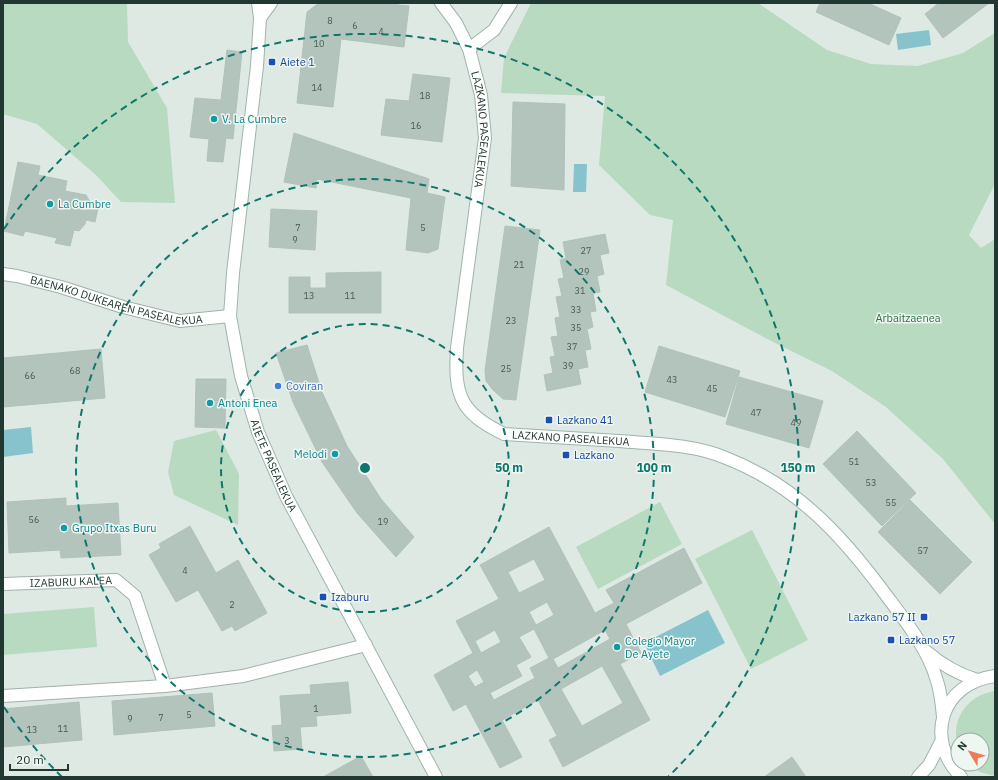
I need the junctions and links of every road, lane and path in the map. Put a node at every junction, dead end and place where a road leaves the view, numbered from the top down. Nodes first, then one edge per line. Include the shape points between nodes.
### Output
1 (258, 3) edge
2 (271, 3) edge
3 (441, 3) edge
4 (511, 3) edge
5 (260, 18) junction
6 (470, 49) junction
7 (3, 274) edge
8 (230, 316) junction
9 (3, 584) edge
10 (366, 646) junction
11 (923, 648) junction
12 (995, 676) edge
13 (977, 680) junction
14 (165, 686) junction
15 (3, 696) edge
16 (943, 717) junction
17 (941, 742) junction
18 (436, 777) edge
19 (918, 777) edge
20 (961, 777) edge

1 - 5 street, AIETE PASEALEKUA
2 - 5 street
3 - 6 street, LAZKANO PASEALEKUA via 456,23
4 - 6 street via 494,30
5 - 8 street, AIETE PASEALEKUA via 257,66 232,273
6 - 11 street, LAZKANO PASEALEKUA via 481,95 485,138 456,369 458,389 473,416 504,434 683,447 725,457 769,479 802,502 837,534 868,571
7 - 8 street, BAENAKO DUKEAREN PASEALEKUA via 61,287 123,307 180,321
8 - 10 street, AIETE PASEALEKUA via 241,376 258,432 286,496
9 - 14 street, IZABURU KALEA via 116,580 135,596
10 - 14 street via 243,676
10 - 18 street, AIETE PASEALEKUA
11 - 13 street via 948,668
11 - 16 street via 937,681
12 - 13 street
13 - 16 street via 965,686 956,695
14 - 15 street
16 - 17 street
17 - 19 street via 929,765
17 - 20 street via 945,756

